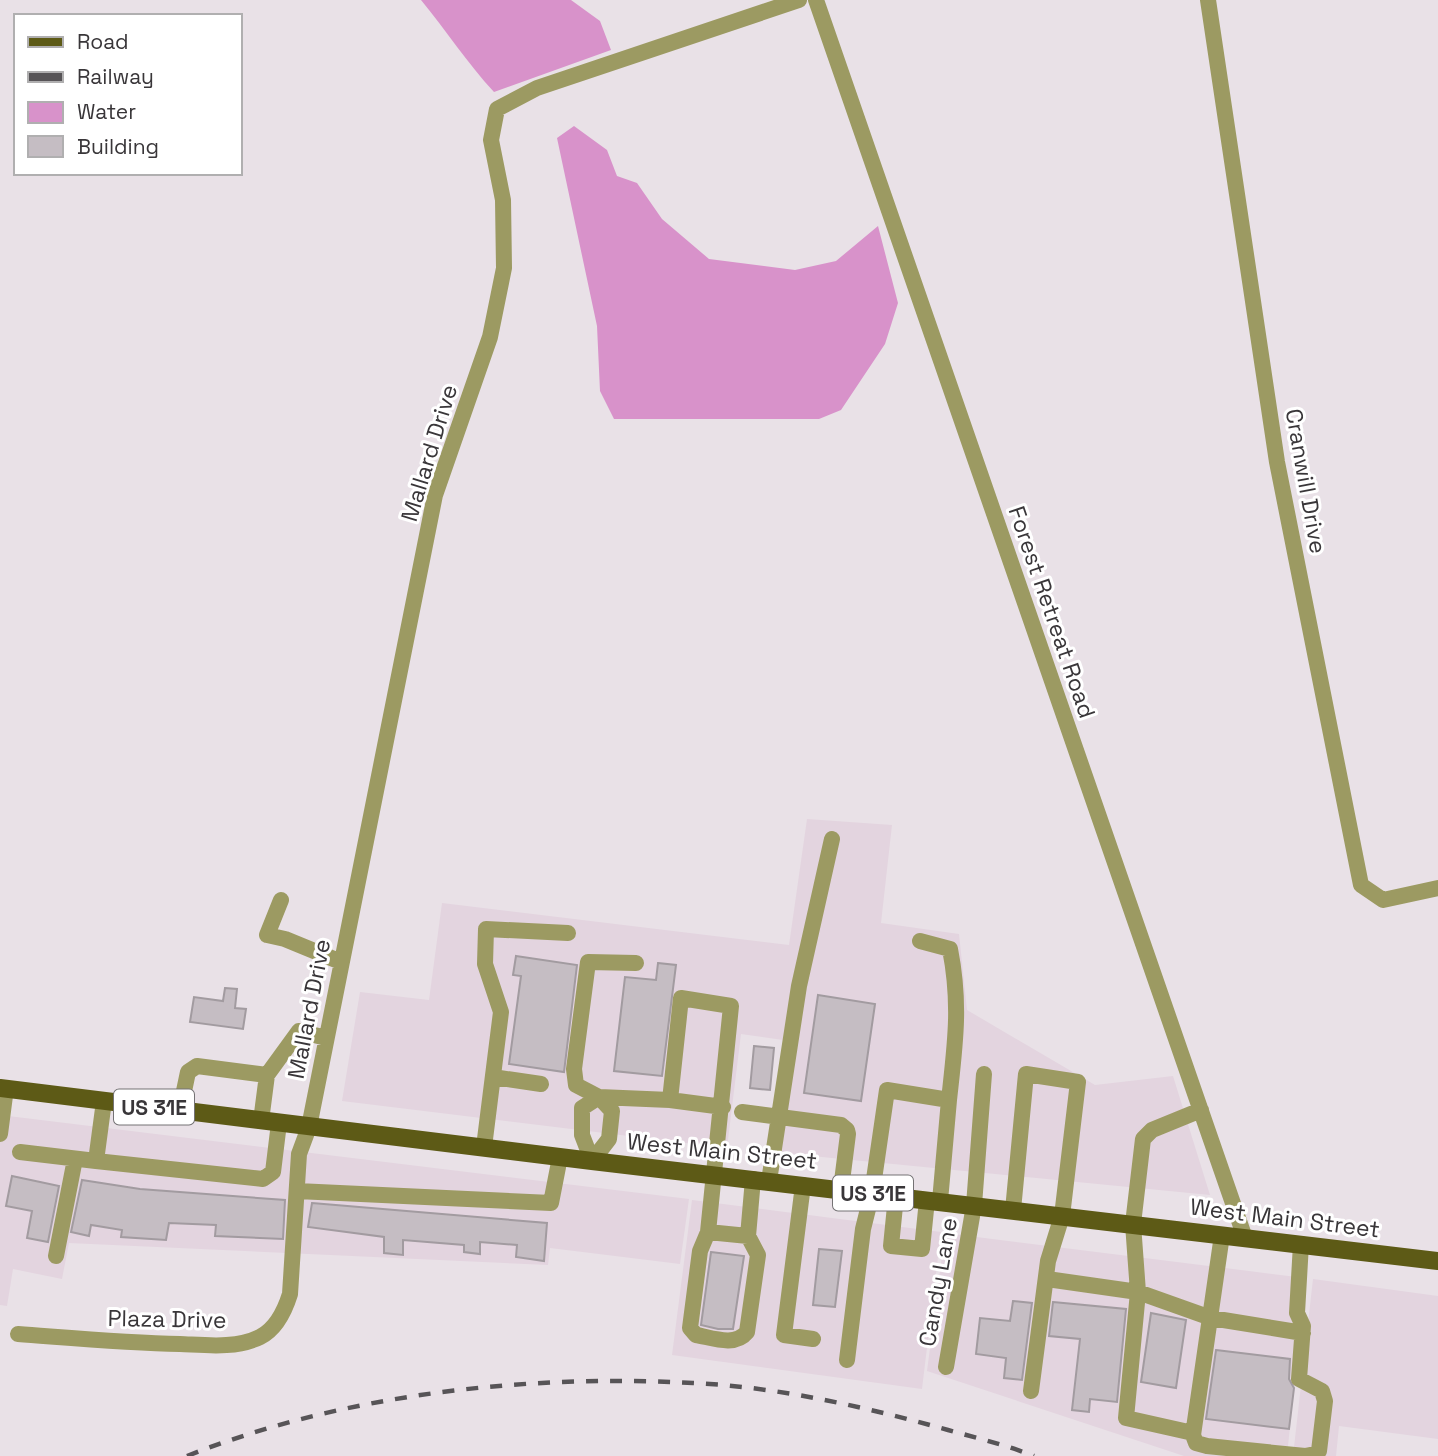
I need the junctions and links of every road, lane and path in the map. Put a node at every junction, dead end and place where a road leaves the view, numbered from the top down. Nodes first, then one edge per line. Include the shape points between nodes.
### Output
1 (799, 0) edge
2 (816, 0) edge
3 (1208, 0) edge
4 (832, 839) dead end
5 (1438, 888) edge
6 (281, 900) dead end
7 (568, 933) dead end
8 (920, 942) dead end
9 (341, 962) junction
10 (636, 963) dead end
11 (326, 1038) junction
12 (984, 1074) dead end
13 (267, 1075) junction
14 (493, 1077) junction
15 (541, 1084) dead end
16 (3, 1088) edge
17 (599, 1097) junction
18 (670, 1100) junction
19 (949, 1100) junction
20 (104, 1101) junction
21 (723, 1107) junction
22 (180, 1110) junction
23 (1201, 1110) junction
24 (742, 1112) dead end
25 (778, 1117) junction
26 (261, 1121) junction
27 (279, 1123) junction
28 (309, 1127) junction
29 (0, 1134) edge
30 (484, 1147) junction
31 (20, 1152) dead end
32 (561, 1157) junction
33 (75, 1158) junction
34 (96, 1161) junction
35 (592, 1161) junction
36 (714, 1174) junction
37 (761, 1180) junction
38 (803, 1185) junction
39 (841, 1189) junction
40 (297, 1191) junction
41 (872, 1193) junction
42 (896, 1196) junction
43 (933, 1200) junction
44 (974, 1205) junction
45 (1013, 1210) junction
46 (1062, 1216) junction
47 (1133, 1224) junction
48 (708, 1232) junction
49 (1223, 1235) junction
50 (748, 1236) junction
51 (1245, 1238) junction
52 (1301, 1244) junction
53 (56, 1256) dead end
54 (1438, 1261) edge
55 (1047, 1279) junction
56 (1138, 1292) junction
57 (1211, 1318) junction
58 (18, 1334) dead end
59 (1303, 1334) junction
60 (813, 1339) dead end
61 (847, 1360) dead end
62 (946, 1367) dead end
63 (1031, 1391) dead end
64 (1193, 1433) junction

1 - 9 street, Mallard Drive via 537,88 497,109 491,140 503,200 502,280 491,337 435,495
2 - 23 street, Forest Retreat Road
3 - 5 street, Cranwill Drive via 1277,462 1361,885 1383,900
4 - 25 street via 799,986
6 - 9 street via 267,935
7 - 14 street via 486,929 485,964 501,1012
8 - 19 street via 950,949 956,978 958,1014
9 - 11 street, Mallard Drive
10 - 17 street via 588,962 576,1085
11 - 13 street via 299,1031
11 - 28 street, Mallard Drive
12 - 44 street, Candy Lane
13 - 22 street via 197,1066 188,1072
13 - 26 street
14 - 15 street
14 - 30 street
16 - 20 main road, West Main Street / US 31E
16 - 29 street
17 - 18 street
17 - 35 street via 612,1111 609,1139
17 - 35 street via 582,1108 582,1135
18 - 21 street
18 - 21 street via 681,998 731,1006
19 - 41 street via 887,1090
19 - 43 street
20 - 22 main road, West Main Street / US 31E
20 - 34 street
21 - 36 street
22 - 26 main road, West Main Street / US 31E
23 - 47 street via 1153,1130 1143,1139
23 - 51 street, Forest Retreat Road
24 - 25 street
25 - 37 street
25 - 39 street via 834,1123 847,1130
26 - 27 main road, West Main Street / US 31E
27 - 28 main road, West Main Street / US 31E
27 - 34 street via 273,1172 263,1179
28 - 30 main road, West Main Street / US 31E
28 - 40 street, Plaza Drive via 299,1154
30 - 32 main road, West Main Street / US 31E
31 - 33 street
32 - 35 main road, West Main Street / US 31E
32 - 40 street via 551,1203
33 - 34 street
33 - 53 street
35 - 36 main road, West Main Street / US 31E
36 - 37 main road, West Main Street / US 31E
36 - 48 street
37 - 38 main road, West Main Street / US 31E
37 - 50 street
38 - 39 main road, West Main Street / US 31E
38 - 60 street via 784,1335
39 - 41 main road, West Main Street / US 31E
40 - 58 street, Plaza Drive via 290,1294 285,1311 261,1336 217,1345
41 - 42 main road, West Main Street / US 31E
41 - 61 street via 863,1229
42 - 43 main road, West Main Street / US 31E
42 - 43 street via 891,1245 901,1247 922,1249
43 - 44 main road, West Main Street / US 31E
44 - 45 main road, West Main Street / US 31E
44 - 62 street, Candy Lane
45 - 46 main road, West Main Street / US 31E
45 - 46 street via 1026,1074 1078,1082
46 - 47 main road, West Main Street / US 31E
46 - 55 street
47 - 49 main road, West Main Street / US 31E
47 - 56 street
48 - 50 street
48 - 50 street via 700,1251 690,1328 696,1335 733,1341 747,1332 758,1255
49 - 51 main road, West Main Street / US 31E
49 - 57 street
51 - 52 main road, West Main Street / US 31E
52 - 54 main road, West Main Street / US 31E
52 - 59 street via 1297,1314
55 - 56 street
55 - 63 street
56 - 57 street
56 - 64 street via 1126,1418
57 - 59 street
57 - 64 street
59 - 64 street via 1299,1379 1322,1391 1325,1401 1320,1451 1305,1456 1207,1446 1196,1443

